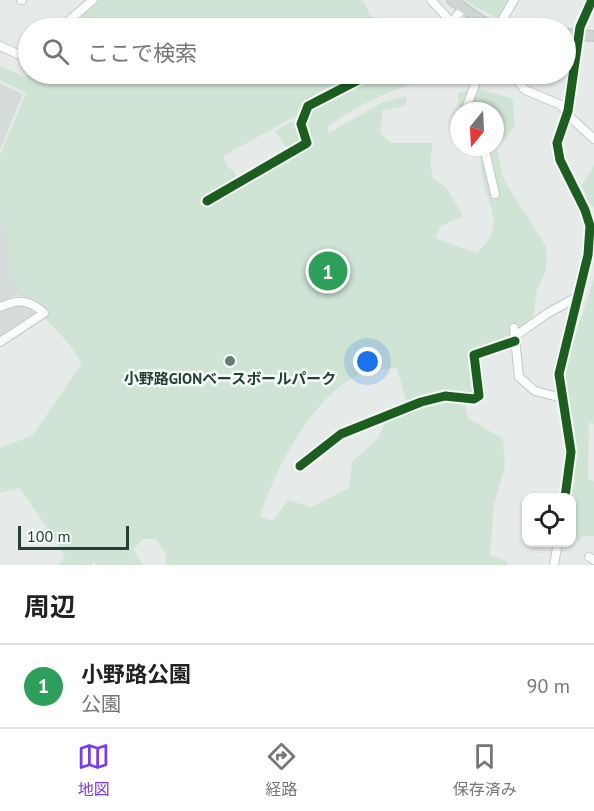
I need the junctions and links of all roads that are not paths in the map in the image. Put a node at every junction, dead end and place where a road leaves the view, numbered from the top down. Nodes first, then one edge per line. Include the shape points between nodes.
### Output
1 (93, 0) edge
2 (431, 0) edge
3 (514, 0) edge
4 (590, 1) edge
5 (459, 4) edge
6 (72, 18) edge
7 (445, 18) edge
8 (484, 18) edge
9 (506, 18) edge
10 (576, 35) edge
11 (579, 35) junction
12 (594, 36) edge
13 (0, 46) edge
14 (18, 54) edge
15 (576, 56) edge
16 (351, 84) edge
17 (475, 84) edge
18 (520, 84) edge
19 (572, 84) edge
20 (468, 102) edge
21 (568, 111) junction
22 (594, 139) edge
23 (485, 156) edge
24 (495, 194) dead end
25 (207, 201) dead end
26 (577, 297) junction
27 (0, 307) edge
28 (514, 328) dead end
29 (514, 339) junction
30 (0, 342) edge
31 (562, 398) junction
32 (300, 466) dead end
33 (566, 493) edge
34 (557, 547) edge
35 (554, 565) edge

1 - 6 street
2 - 7 street
3 - 9 street
4 - 11 street
5 - 8 main road
10 - 11 main road
11 - 12 main road
11 - 15 street
13 - 14 street
16 - 25 street via 308,106 301,124 307,143
17 - 20 street
18 - 21 street
19 - 21 street
21 - 22 street
21 - 26 street via 558,135 557,152 590,226 588,255
23 - 24 street
26 - 29 street
26 - 31 street via 560,363
27 - 30 street via 18,300 28,301 44,313
28 - 29 street
29 - 31 street via 519,376 535,391
29 - 32 street via 474,355 479,396 474,399 445,396 421,402 341,434
31 - 33 street via 571,452
34 - 35 street

